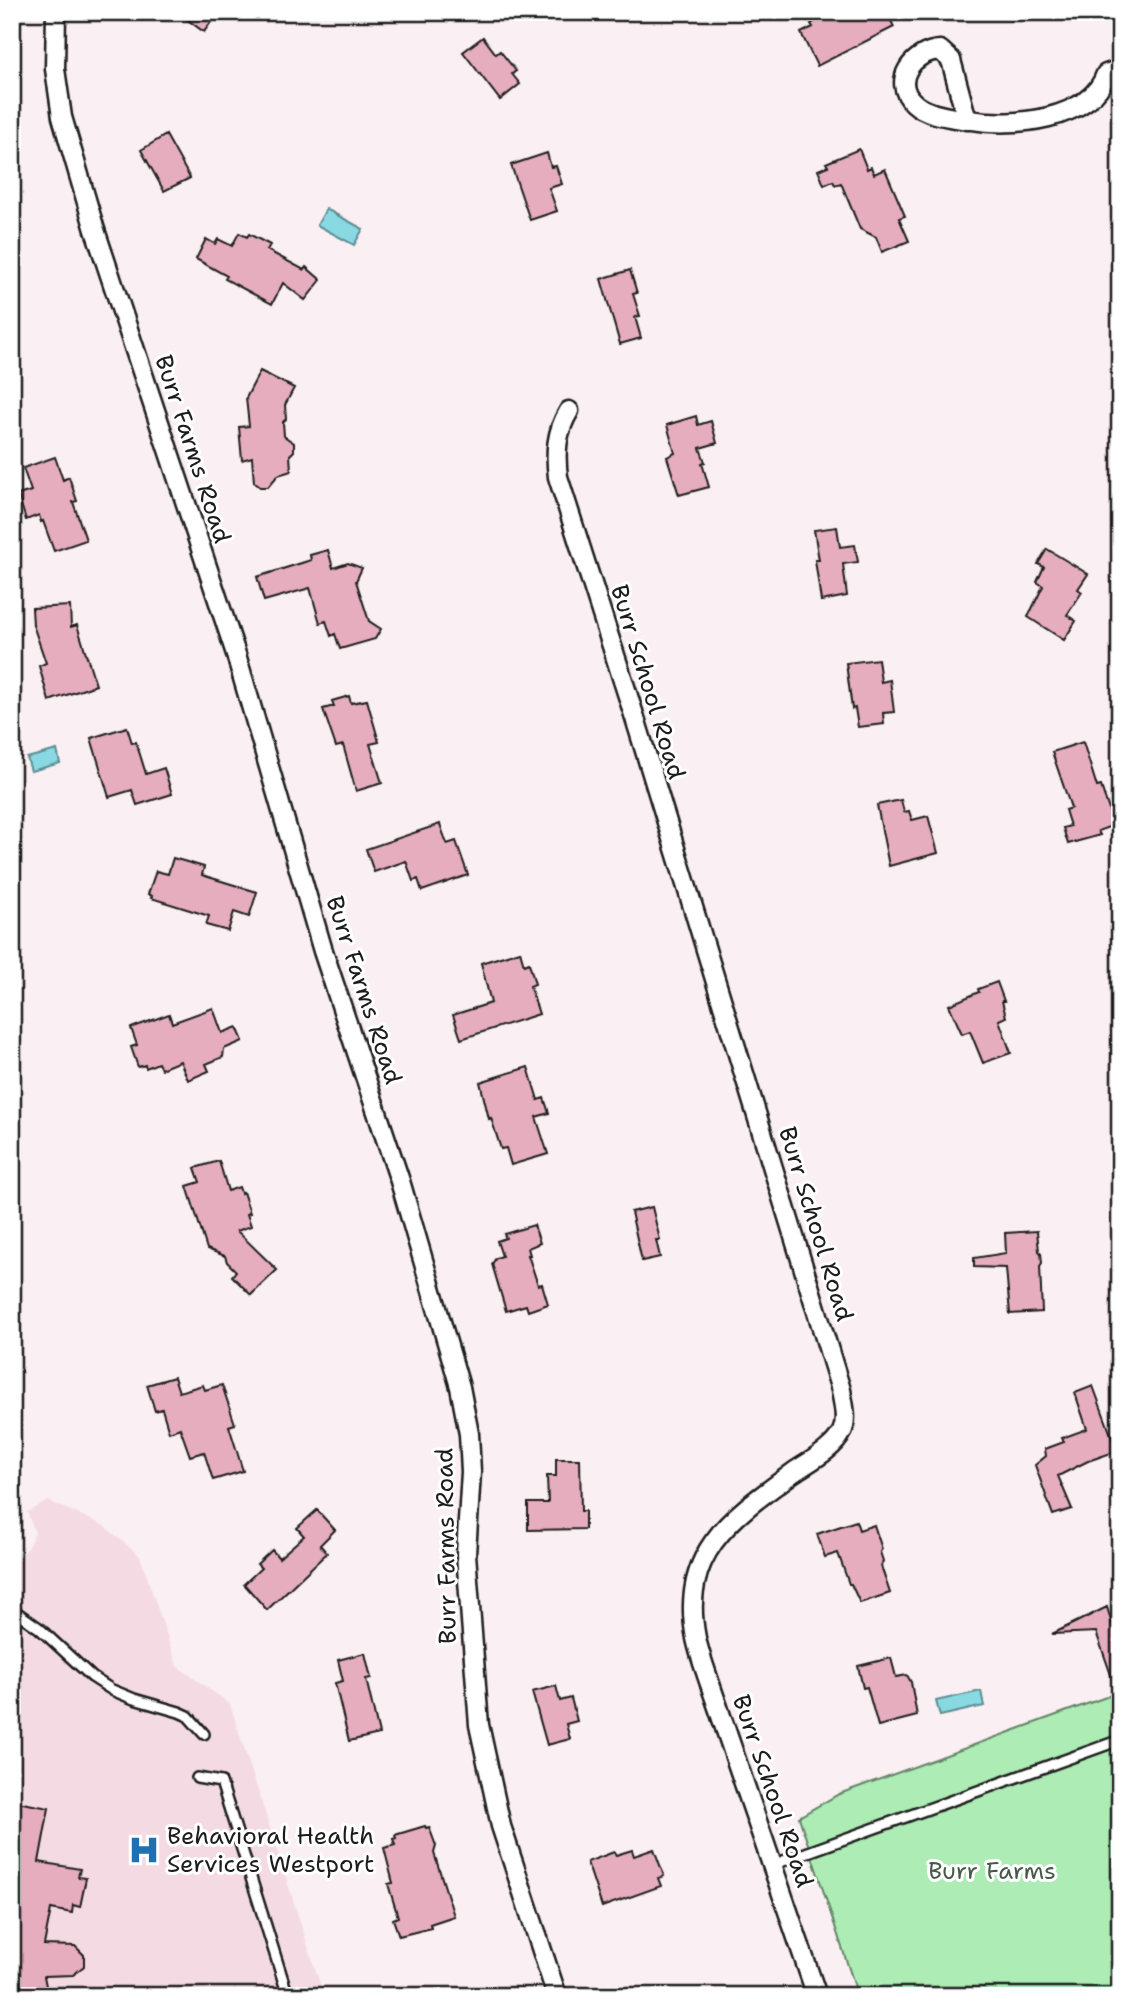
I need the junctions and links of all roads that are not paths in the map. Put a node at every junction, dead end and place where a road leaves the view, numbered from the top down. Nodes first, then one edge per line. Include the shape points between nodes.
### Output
1 (56, 12) edge
2 (1120, 69) edge
3 (967, 120) dead end
4 (569, 411) dead end
5 (19, 1614) dead end
6 (204, 1734) dead end
7 (1120, 1740) edge
8 (197, 1778) dead end
9 (772, 1865) junction
10 (288, 1996) edge
11 (557, 1996) edge
12 (817, 1996) edge

1 - 11 street, Burr Farms Road via 55,69 62,117 95,230 235,651 323,951 400,1181 460,1387 469,1434 466,1554 479,1725 500,1826
2 - 3 street via 1106,74 1101,88 1065,112 996,124
4 - 9 street, Burr School Road via 556,447 558,477 841,1390 845,1420 835,1444 756,1499 726,1527 706,1551 694,1583 696,1639
5 - 6 lane via 102,1684 188,1716
7 - 9 lane
8 - 10 lane via 221,1782
9 - 12 street, Burr School Road

